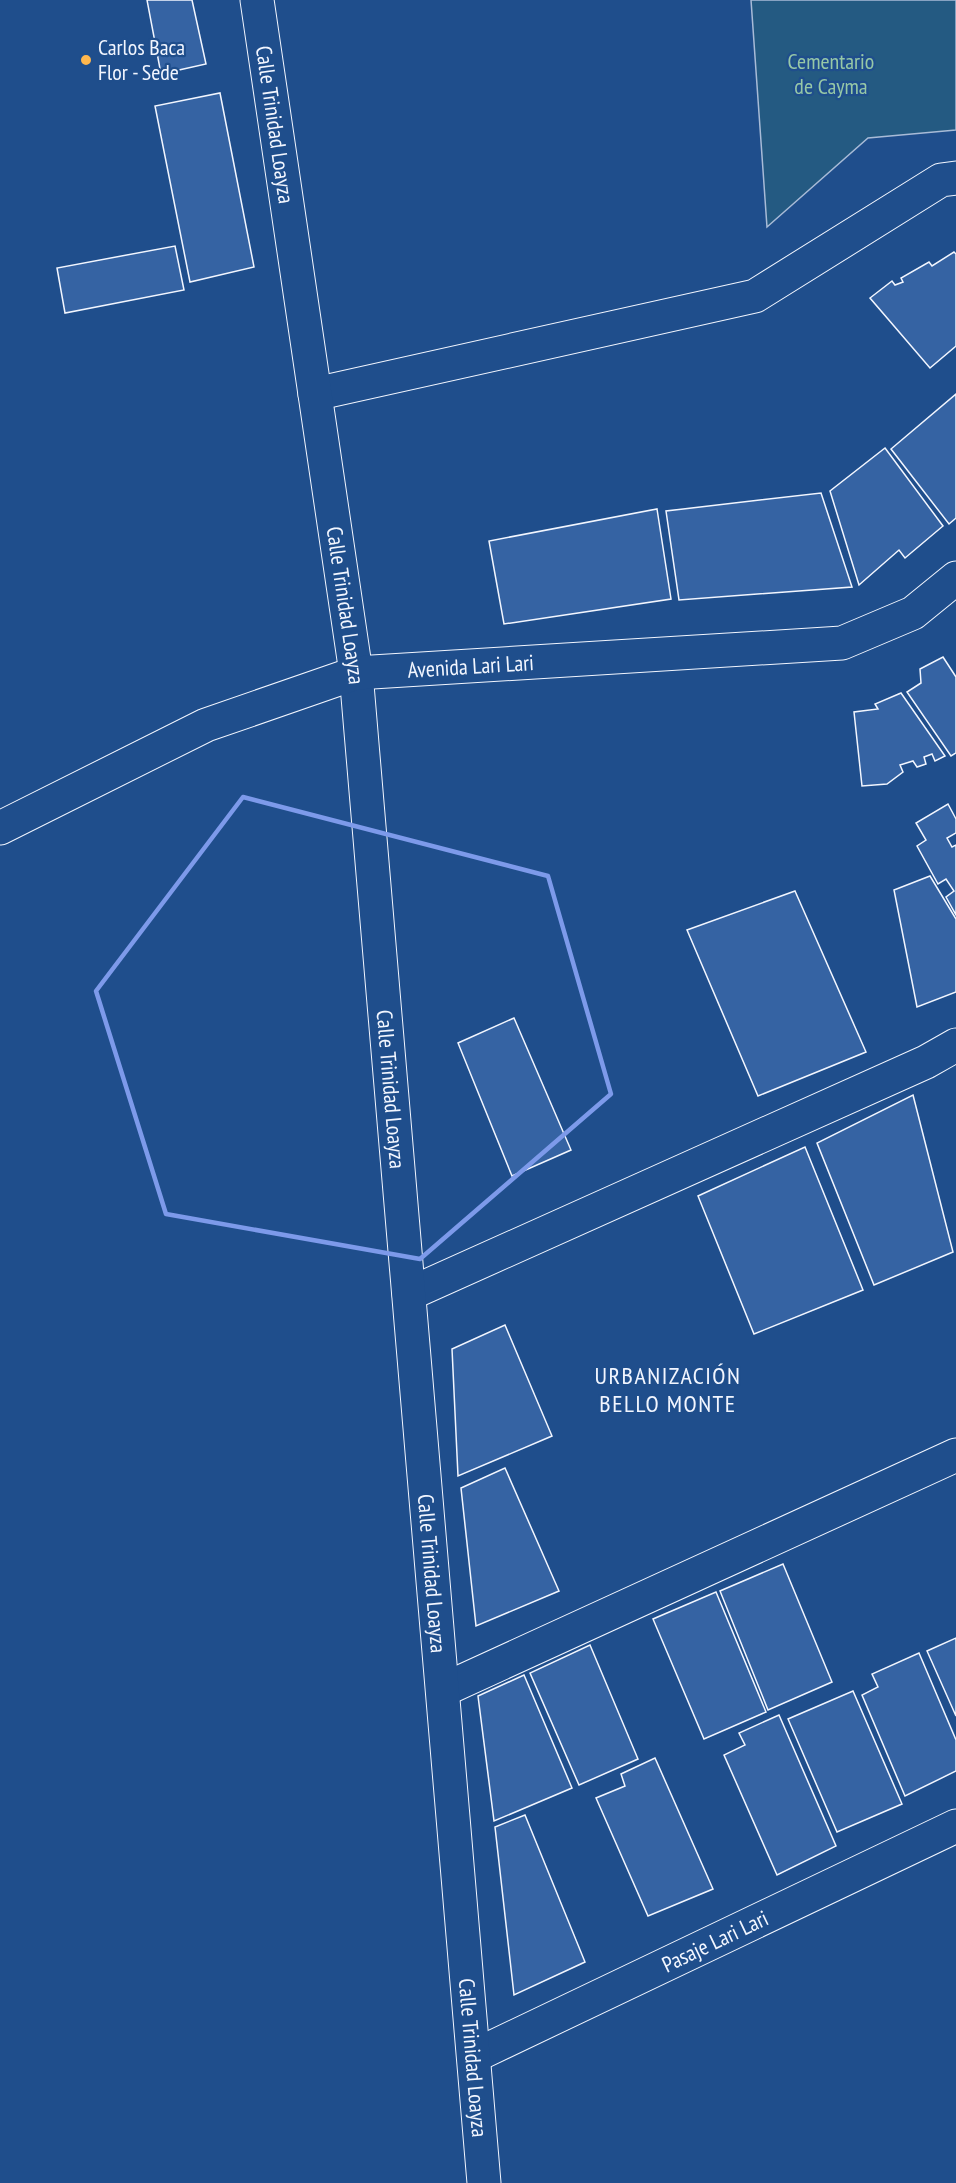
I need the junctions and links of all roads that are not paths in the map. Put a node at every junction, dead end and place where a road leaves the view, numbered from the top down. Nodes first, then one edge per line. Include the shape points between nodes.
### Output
1 (256, 0) edge
2 (956, 178) edge
3 (315, 394) junction
4 (956, 579) edge
5 (356, 673) junction
6 (0, 828) edge
7 (956, 1045) edge
8 (409, 1294) junction
9 (956, 1455) edge
10 (443, 1690) junction
11 (956, 1826) edge
12 (474, 2056) junction
13 (484, 2183) edge

1 - 3 street, Calle Trinidad Loayza
2 - 3 street via 941,180 755,296
3 - 5 street, Calle Trinidad Loayza
4 - 5 street, Avenida Lari Lari via 914,613 842,643
5 - 6 street, Avenida Lari Lari via 206,725
5 - 8 street, Calle Trinidad Loayza
7 - 8 street via 926,1062
8 - 10 street, Calle Trinidad Loayza
9 - 10 street
10 - 12 street, Calle Trinidad Loayza
11 - 12 street, Pasaje Lari Lari
12 - 13 street, Calle Trinidad Loayza

